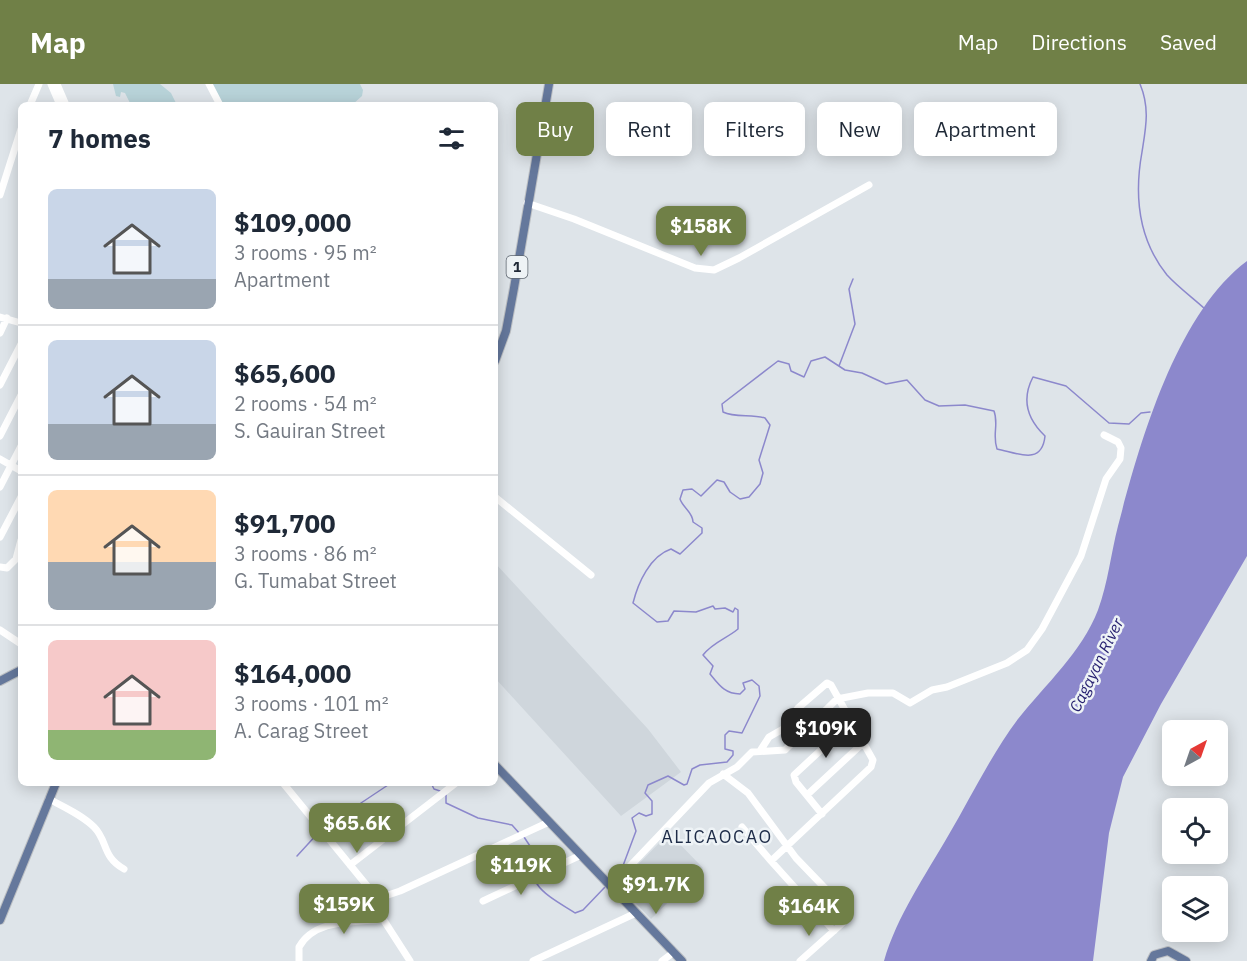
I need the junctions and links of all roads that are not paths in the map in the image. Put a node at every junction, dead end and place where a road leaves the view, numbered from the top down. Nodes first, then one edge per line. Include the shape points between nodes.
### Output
1 (39, 84) edge
2 (51, 84) edge
3 (57, 84) edge
4 (209, 84) edge
5 (549, 84) edge
6 (31, 102) edge
7 (59, 102) edge
8 (65, 102) edge
9 (218, 102) edge
10 (18, 138) edge
11 (869, 185) dead end
12 (0, 195) edge
13 (527, 203) junction
14 (4, 317) edge
15 (0, 333) edge
16 (18, 352) edge
17 (498, 353) edge
18 (0, 385) edge
19 (18, 401) edge
20 (1104, 435) dead end
21 (0, 436) edge
22 (18, 452) edge
23 (0, 459) edge
24 (11, 466) junction
25 (18, 470) edge
26 (0, 487) edge
27 (498, 499) edge
28 (18, 503) edge
29 (0, 537) edge
30 (18, 549) edge
31 (0, 567) edge
32 (591, 575) dead end
33 (0, 630) edge
34 (18, 642) edge
35 (18, 672) edge
36 (0, 681) edge
37 (837, 699) junction
38 (851, 722) junction
39 (863, 743) junction
40 (760, 751) junction
41 (498, 768) edge
42 (723, 774) junction
43 (55, 786) edge
44 (285, 786) edge
45 (452, 786) edge
46 (807, 795) junction
47 (49, 799) junction
48 (822, 814) junction
49 (549, 822) junction
50 (742, 827) dead end
51 (787, 846) junction
52 (581, 855) junction
53 (771, 861) junction
54 (350, 865) junction
55 (124, 869) dead end
56 (609, 884) junction
57 (373, 893) junction
58 (483, 902) dead end
59 (636, 913) junction
60 (383, 919) junction
61 (0, 920) edge
62 (834, 931) junction
63 (674, 952) junction
64 (299, 961) edge
65 (410, 961) edge
66 (533, 961) edge
67 (662, 961) edge
68 (682, 961) edge
69 (800, 961) edge
70 (1151, 961) edge
71 (1186, 961) edge

1 - 6 street
2 - 7 street
3 - 8 street
4 - 9 street
5 - 13 main road, 1
10 - 12 street
11 - 13 street via 709,271
13 - 17 main road, 1 via 506,331
14 - 15 street
16 - 18 street
19 - 21 street
20 - 37 street via 1118,442 1120,459 1106,479 1081,556 1042,630 1027,650 1006,663 932,690 910,703 893,693
22 - 24 street
23 - 24 street
24 - 25 street
24 - 26 street
27 - 32 street
28 - 29 street
30 - 31 street via 13,563 7,568
33 - 34 street
35 - 36 main road
37 - 38 street
37 - 40 street via 785,750
37 - 40 street via 831,685 824,684 798,708 787,726 769,737
38 - 39 street
38 - 46 street via 796,772 794,778
39 - 46 street
39 - 48 street via 873,760 871,767
40 - 42 street
41 - 49 main road
42 - 51 street via 748,793
42 - 56 street via 709,783
43 - 47 main road
44 - 54 street
45 - 54 street
46 - 48 street
47 - 55 street via 93,826 109,857
47 - 61 main road
48 - 51 street
49 - 52 main road
49 - 57 street via 400,891 382,897
50 - 53 street
51 - 53 street
51 - 62 street via 847,911 846,920
52 - 56 main road
52 - 58 street
53 - 62 street
54 - 57 street
56 - 59 main road
57 - 60 street
59 - 63 main road
59 - 66 street
60 - 64 street via 352,920 317,930 302,942 297,954
60 - 65 street
62 - 69 street
63 - 67 street
63 - 68 main road
70 - 71 main road via 1154,955 1168,951

